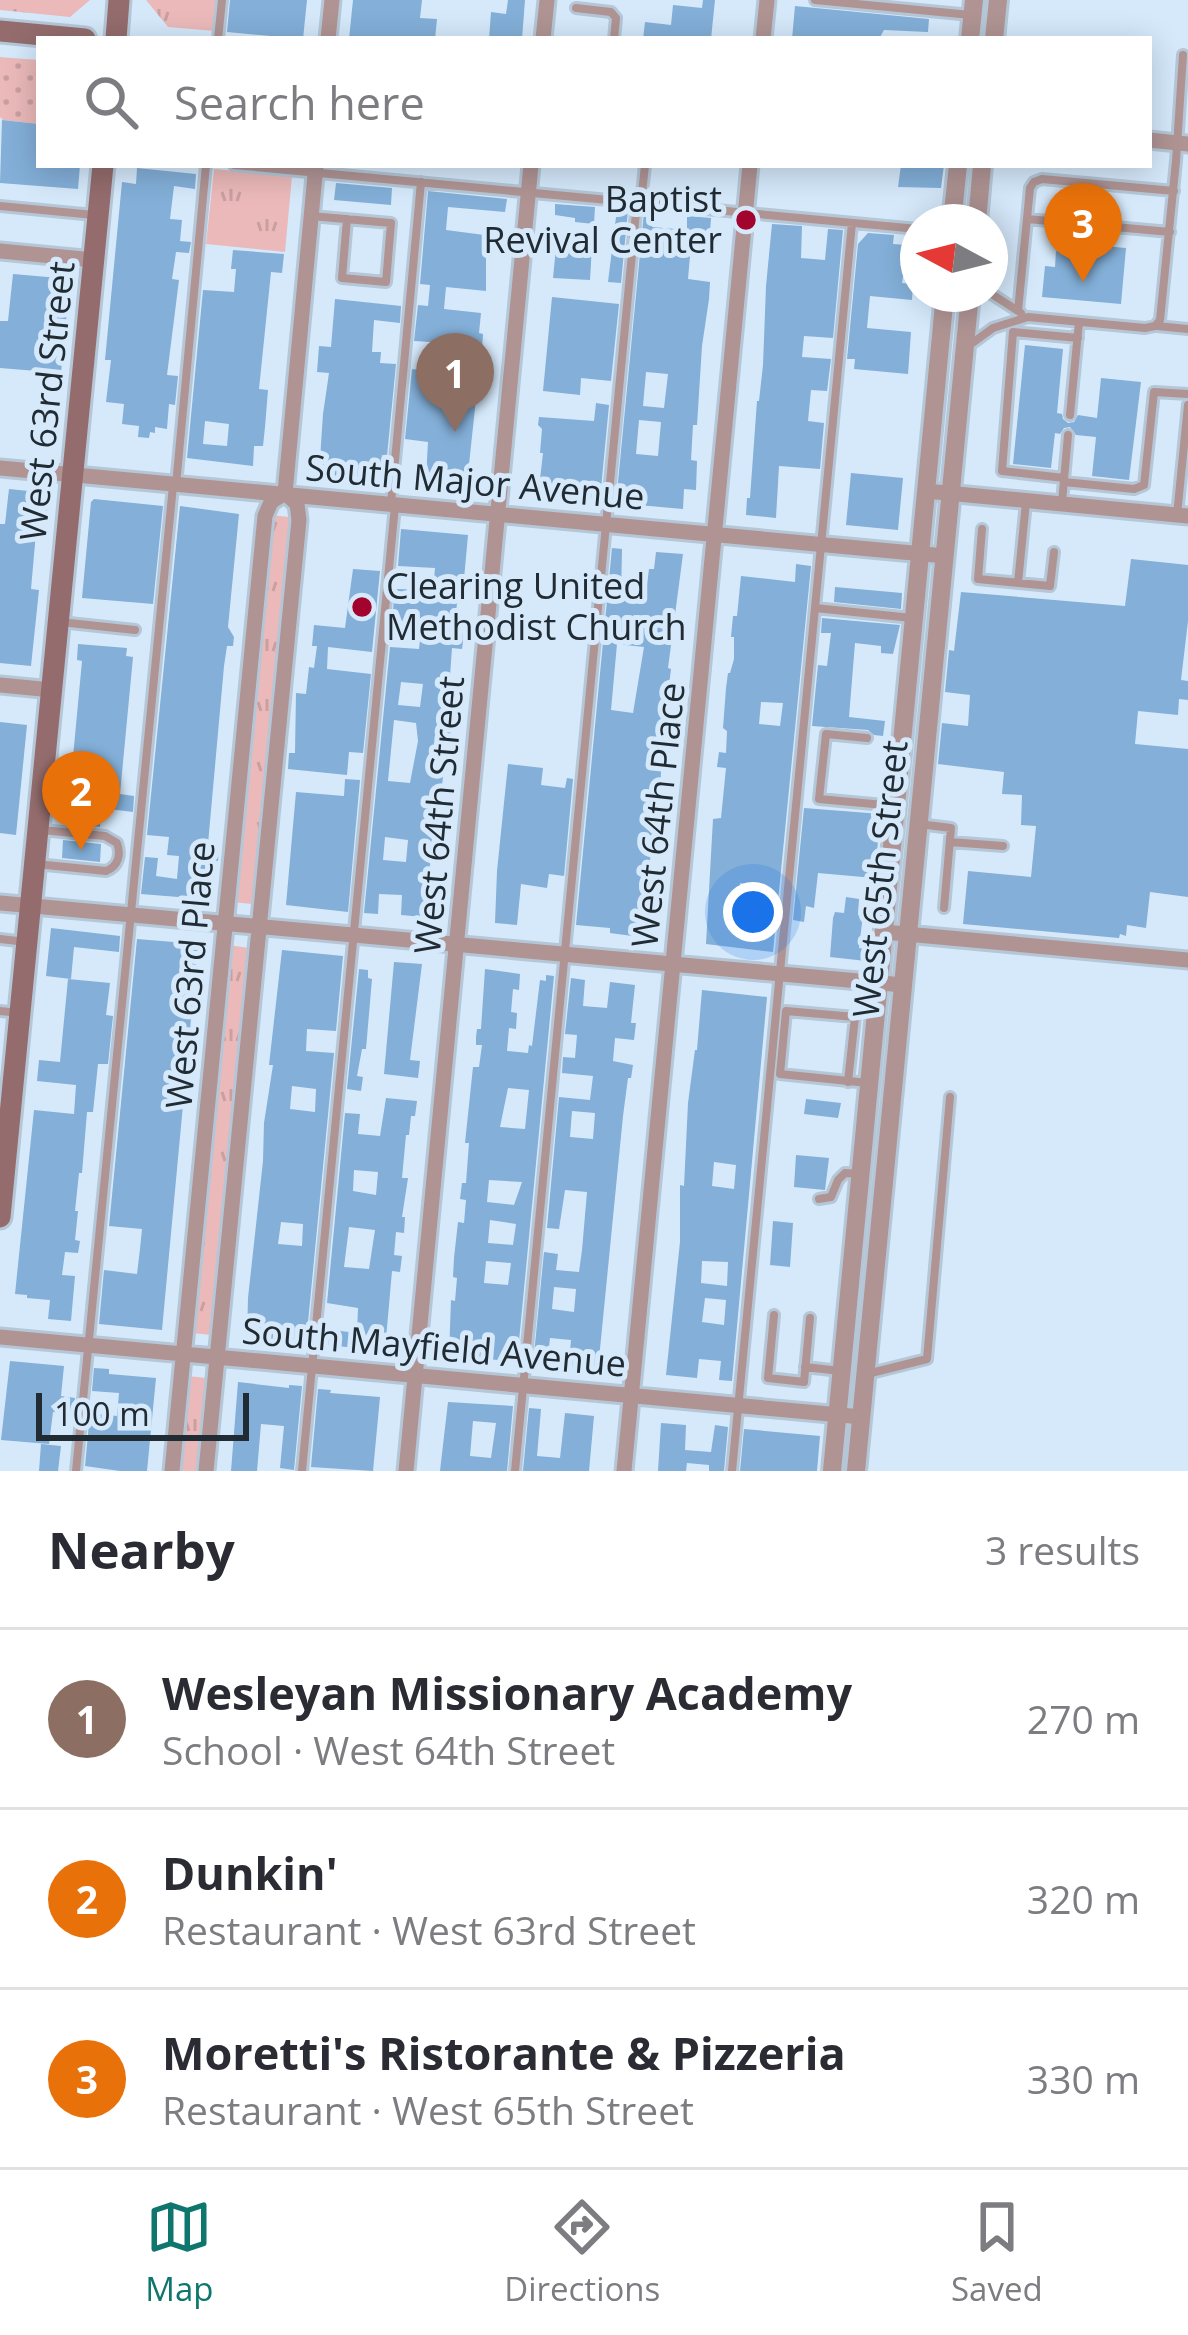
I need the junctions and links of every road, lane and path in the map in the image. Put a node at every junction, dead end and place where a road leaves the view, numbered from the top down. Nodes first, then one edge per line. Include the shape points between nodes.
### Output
1 (119, 0) edge
2 (222, 0) edge
3 (332, 0) edge
4 (547, 0) edge
5 (767, 0) edge
6 (814, 0) edge
7 (998, 0) edge
8 (871, 3) edge
9 (576, 8) dead end
10 (973, 8) edge
11 (0, 31) edge
12 (53, 36) edge
13 (116, 36) edge
14 (218, 36) edge
15 (328, 36) edge
16 (543, 36) edge
17 (614, 36) edge
18 (763, 36) edge
19 (994, 36) edge
20 (1183, 55) dead end
21 (1152, 140) edge
22 (1183, 144) edge
23 (103, 168) edge
24 (206, 168) edge
25 (531, 168) edge
26 (645, 168) edge
27 (750, 168) edge
28 (958, 168) edge
29 (982, 168) edge
30 (316, 169) edge
31 (421, 182) junction
32 (1174, 191) junction
33 (528, 192) junction
34 (639, 202) junction
35 (954, 204) edge
36 (979, 204) edge
37 (0, 206) edge
38 (746, 213) junction
39 (98, 215) junction
40 (311, 216) junction
41 (347, 219) junction
42 (1027, 219) junction
43 (852, 223) junction
44 (900, 227) edge
45 (1170, 232) junction
46 (0, 251) edge
47 (94, 260) junction
48 (1008, 308) edge
49 (943, 312) edge
50 (968, 312) edge
51 (1016, 315) junction
52 (1079, 322) junction
53 (1155, 326) junction
54 (1188, 329) edge
55 (1013, 332) junction
56 (1078, 338) junction
57 (964, 350) junction
58 (1063, 355) dead end
59 (1076, 356) junction
60 (1060, 382) dead end
61 (1073, 383) junction
62 (1188, 394) edge
63 (1058, 403) dead end
64 (1188, 405) edge
65 (1068, 435) dead end
66 (1054, 448) dead end
67 (1067, 449) junction
68 (0, 468) edge
69 (73, 475) junction
70 (1064, 480) junction
71 (174, 485) junction
72 (926, 491) junction
73 (285, 494) junction
74 (951, 494) junction
75 (1026, 501) junction
76 (393, 504) junction
77 (1062, 504) junction
78 (497, 514) junction
79 (1182, 515) edge
80 (606, 524) junction
81 (982, 529) dead end
82 (715, 535) junction
83 (821, 544) junction
84 (1054, 551) dead end
85 (920, 554) junction
86 (945, 556) junction
87 (1018, 583) junction
88 (815, 608) junction
89 (914, 618) junction
90 (58, 622) junction
91 (135, 630) dead end
92 (0, 685) edge
93 (52, 690) junction
94 (867, 738) dead end
95 (896, 806) junction
96 (919, 824) junction
97 (38, 830) junction
98 (950, 842) junction
99 (1003, 846) dead end
100 (35, 864) junction
101 (0, 903) edge
102 (31, 905) junction
103 (944, 908) dead end
104 (130, 915) junction
105 (225, 923) junction
106 (259, 926) junction
107 (884, 932) junction
108 (908, 934) junction
109 (354, 935) junction
110 (0, 940) edge
111 (27, 942) junction
112 (456, 945) junction
113 (565, 955) junction
114 (1188, 960) edge
115 (673, 964) junction
116 (779, 974) junction
117 (880, 983) junction
118 (903, 985) junction
119 (10, 1012) edge
120 (8, 1046) edge
121 (776, 1056) junction
122 (848, 1082) junction
123 (870, 1084) junction
124 (950, 1097) dead end
125 (5, 1121) edge
126 (861, 1174) junction
127 (819, 1199) dead end
128 (1, 1205) edge
129 (774, 1315) dead end
130 (810, 1318) dead end
131 (0, 1337) edge
132 (88, 1346) junction
133 (184, 1354) junction
134 (218, 1358) junction
135 (312, 1366) junction
136 (805, 1367) junction
137 (842, 1371) junction
138 (866, 1374) junction
139 (415, 1376) junction
140 (524, 1386) junction
141 (632, 1396) junction
142 (738, 1406) junction
143 (838, 1415) junction
144 (862, 1417) junction
145 (76, 1471) edge
146 (172, 1471) edge
147 (206, 1471) edge
148 (302, 1471) edge
149 (406, 1471) edge
150 (515, 1471) edge
151 (624, 1471) edge
152 (732, 1471) edge
153 (832, 1471) edge
154 (856, 1471) edge

1 - 13 main road
2 - 14 lane
3 - 15 street
4 - 16 street
5 - 18 street
6 - 8 lane
7 - 19 street
8 - 10 lane
9 - 17 lane via 611,12
11 - 12 main road
20 - 22 lane
21 - 22 street
22 - 32 lane
23 - 39 main road, West 63rd Street
24 - 71 lane
25 - 33 street, West 64th Street
26 - 34 lane
27 - 38 street, West 64th Place
28 - 35 street
29 - 36 street
30 - 31 lane
30 - 40 street, West 63rd Place
31 - 33 lane
31 - 76 lane
32 - 42 lane via 1042,178 1030,188
32 - 45 lane
33 - 34 lane
33 - 78 street, West 64th Street
34 - 38 lane
34 - 80 lane
37 - 39 lane
38 - 43 lane
38 - 82 street, West 64th Place
39 - 47 main road, West 63rd Street
40 - 41 lane
40 - 73 street, West 63rd Place
41 - 41 lane via 342,278 386,282 391,223
42 - 45 lane
42 - 51 lane
43 - 44 lane
43 - 83 lane
45 - 53 lane
46 - 47 street
47 - 69 main road, West 63rd Street
48 - 51 lane
49 - 72 street, West 65th Street
50 - 57 street, West 65th Street
51 - 52 lane
51 - 55 lane
51 - 57 lane
52 - 53 lane
52 - 56 lane
53 - 54 lane
55 - 56 lane
55 - 70 lane via 1002,471
56 - 59 lane
57 - 74 street, West 65th Street
58 - 59 lane
59 - 61 lane
60 - 61 lane
61 - 63 lane via 1071,410
62 - 70 lane via 1154,392 1144,484
64 - 79 lane
65 - 67 lane
66 - 67 lane
67 - 70 lane
68 - 69 street, South Major Avenue
69 - 71 street, South Major Avenue
69 - 90 main road, West 63rd Street
70 - 77 lane
71 - 73 street, South Major Avenue
71 - 104 lane
72 - 74 street
72 - 85 street, West 65th Street
73 - 76 street, South Major Avenue
73 - 105 street, West 63rd Place via 265,516
73 - 106 street, West 63rd Place via 299,520
74 - 75 street
74 - 86 street, West 65th Street
75 - 77 street
75 - 87 lane
76 - 78 street, South Major Avenue
76 - 109 lane
77 - 79 street
78 - 80 street, South Major Avenue
78 - 112 street, West 64th Street
80 - 82 street, South Major Avenue
80 - 113 lane
81 - 87 lane via 977,579
82 - 83 street, South Major Avenue
82 - 115 street, West 64th Place
83 - 85 street, South Major Avenue
83 - 88 lane
84 - 87 lane via 1050,586
85 - 86 street, South Major Avenue
85 - 89 street, West 65th Street
86 - 96 street, West 65th Street
88 - 89 lane
88 - 116 lane
89 - 95 street, West 65th Street
90 - 91 lane
90 - 93 main road, West 63rd Street
92 - 93 street
93 - 97 main road, West 63rd Street
94 - 95 lane via 826,734 819,799
95 - 107 street, West 65th Street
96 - 98 lane via 951,828
96 - 108 street, West 65th Street
97 - 100 main road, West 63rd Street
97 - 100 lane via 104,836 119,849 106,871
98 - 99 lane
98 - 103 lane
100 - 102 main road, West 63rd Street
101 - 102 street
102 - 104 street
102 - 111 main road, West 63rd Street
104 - 105 street
104 - 132 lane
105 - 106 street
105 - 133 street, West 63rd Place
106 - 109 street
106 - 134 street, West 63rd Place
107 - 108 street
107 - 117 street, West 65th Street
108 - 114 street
108 - 118 street, West 65th Street
109 - 112 street
109 - 135 lane
110 - 111 lane
111 - 119 main road, West 63rd Street
112 - 113 street
112 - 139 street, West 64th Street
113 - 115 street
113 - 140 lane
115 - 116 street
115 - 141 street, West 64th Place
116 - 117 street
116 - 121 lane
117 - 118 street
117 - 123 street, West 65th Street
118 - 138 street, West 65th Street
119 - 120 main road, West 63rd Street
120 - 125 main road, West 63rd Street
121 - 122 lane via 780,1074
121 - 122 lane via 786,1011 855,1017
121 - 142 lane
122 - 123 lane
123 - 126 street, West 65th Street
124 - 138 lane via 926,1359
125 - 128 main road, West 63rd Street
126 - 127 lane via 845,1173 832,1197
126 - 137 street, West 65th Street
129 - 136 lane via 768,1378 804,1382
130 - 136 lane
131 - 132 street, South Mayfield Avenue
132 - 133 street, South Mayfield Avenue
132 - 145 lane
133 - 134 street, South Mayfield Avenue
133 - 146 street, West 63rd Place
134 - 135 street, South Mayfield Avenue
134 - 147 street, West 63rd Place
135 - 139 street, South Mayfield Avenue
135 - 148 lane
136 - 137 lane
137 - 143 street, West 65th Street
138 - 144 street, West 65th Street
139 - 140 street, South Mayfield Avenue
139 - 149 street, West 64th Street
140 - 141 street, South Mayfield Avenue
140 - 150 lane
141 - 142 street, South Mayfield Avenue
141 - 151 street, West 64th Place
142 - 143 street, South Mayfield Avenue
142 - 152 lane
143 - 144 street, South Mayfield Avenue
143 - 153 street, West 65th Street
144 - 154 street, West 65th Street

